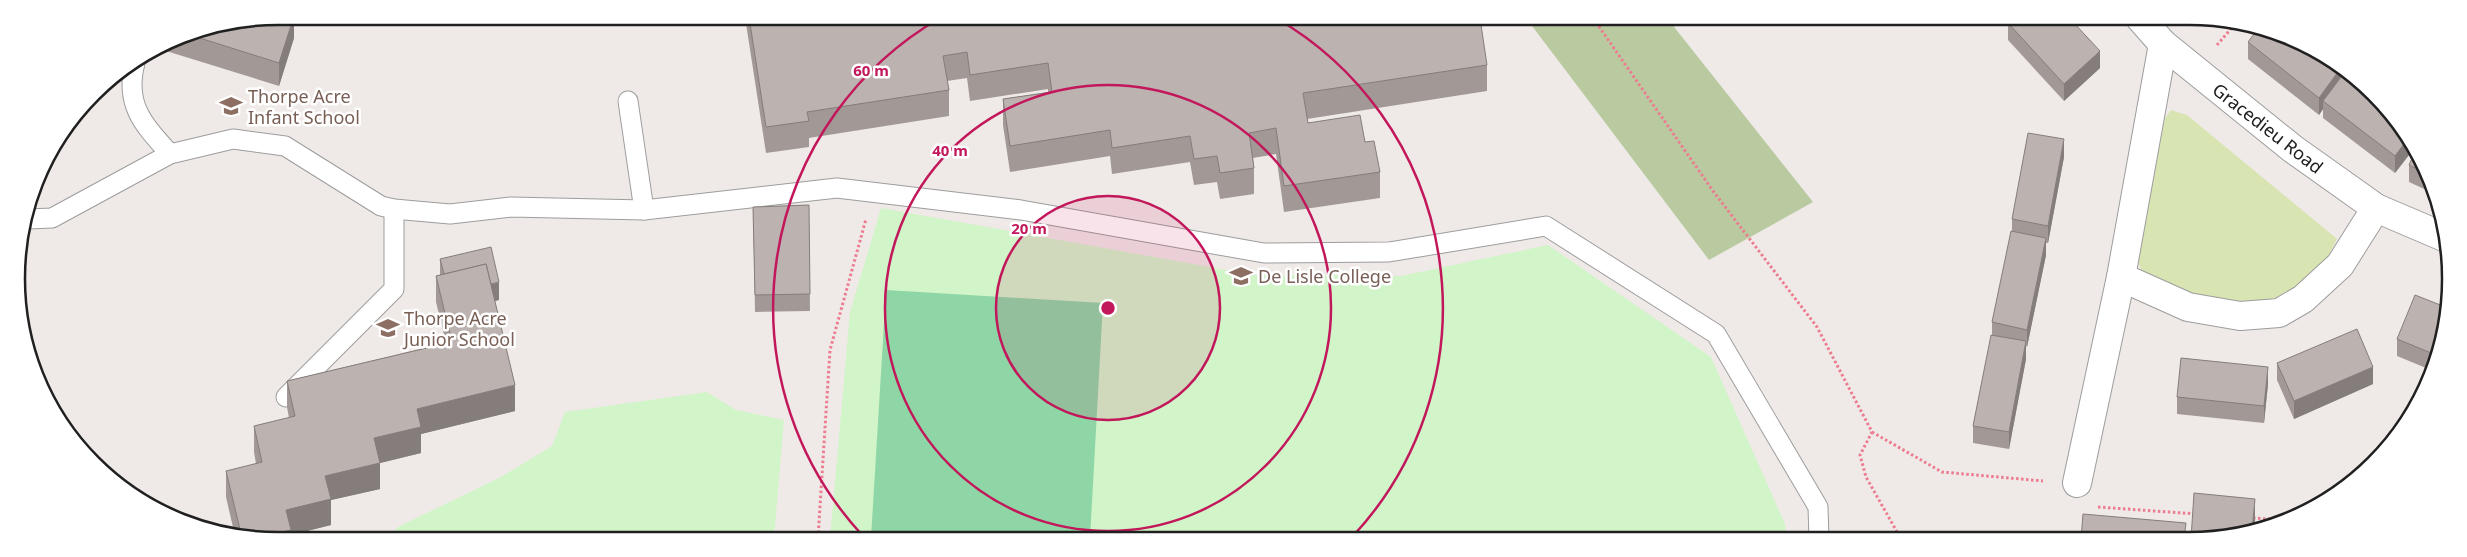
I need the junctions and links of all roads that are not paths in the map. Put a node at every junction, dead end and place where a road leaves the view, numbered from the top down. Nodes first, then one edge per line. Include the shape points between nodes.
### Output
1 (2146, 25) edge
2 (2163, 44) junction
3 (133, 71) edge
4 (628, 101) dead end
5 (170, 154) junction
6 (2376, 208) junction
7 (394, 209) junction
8 (644, 210) junction
9 (33, 219) edge
10 (2438, 234) edge
11 (2121, 277) junction
12 (286, 398) edge
13 (2077, 483) road end
14 (1819, 532) edge

1 - 2 street, Gracedieu Road
2 - 6 street, Gracedieu Road via 2292,149
2 - 11 street
3 - 5 lane via 132,100 143,123
4 - 8 lane
5 - 7 lane via 233,140 284,146 381,206
5 - 9 lane via 52,218
6 - 10 street, Gracedieu Road
6 - 11 street via 2340,264 2303,299 2279,313 2240,316 2188,307
7 - 8 lane via 450,214 511,207
7 - 12 lane via 394,289
8 - 14 lane via 838,188 1021,210 1264,253 1389,252 1546,226 1716,334 1818,507
11 - 13 street

